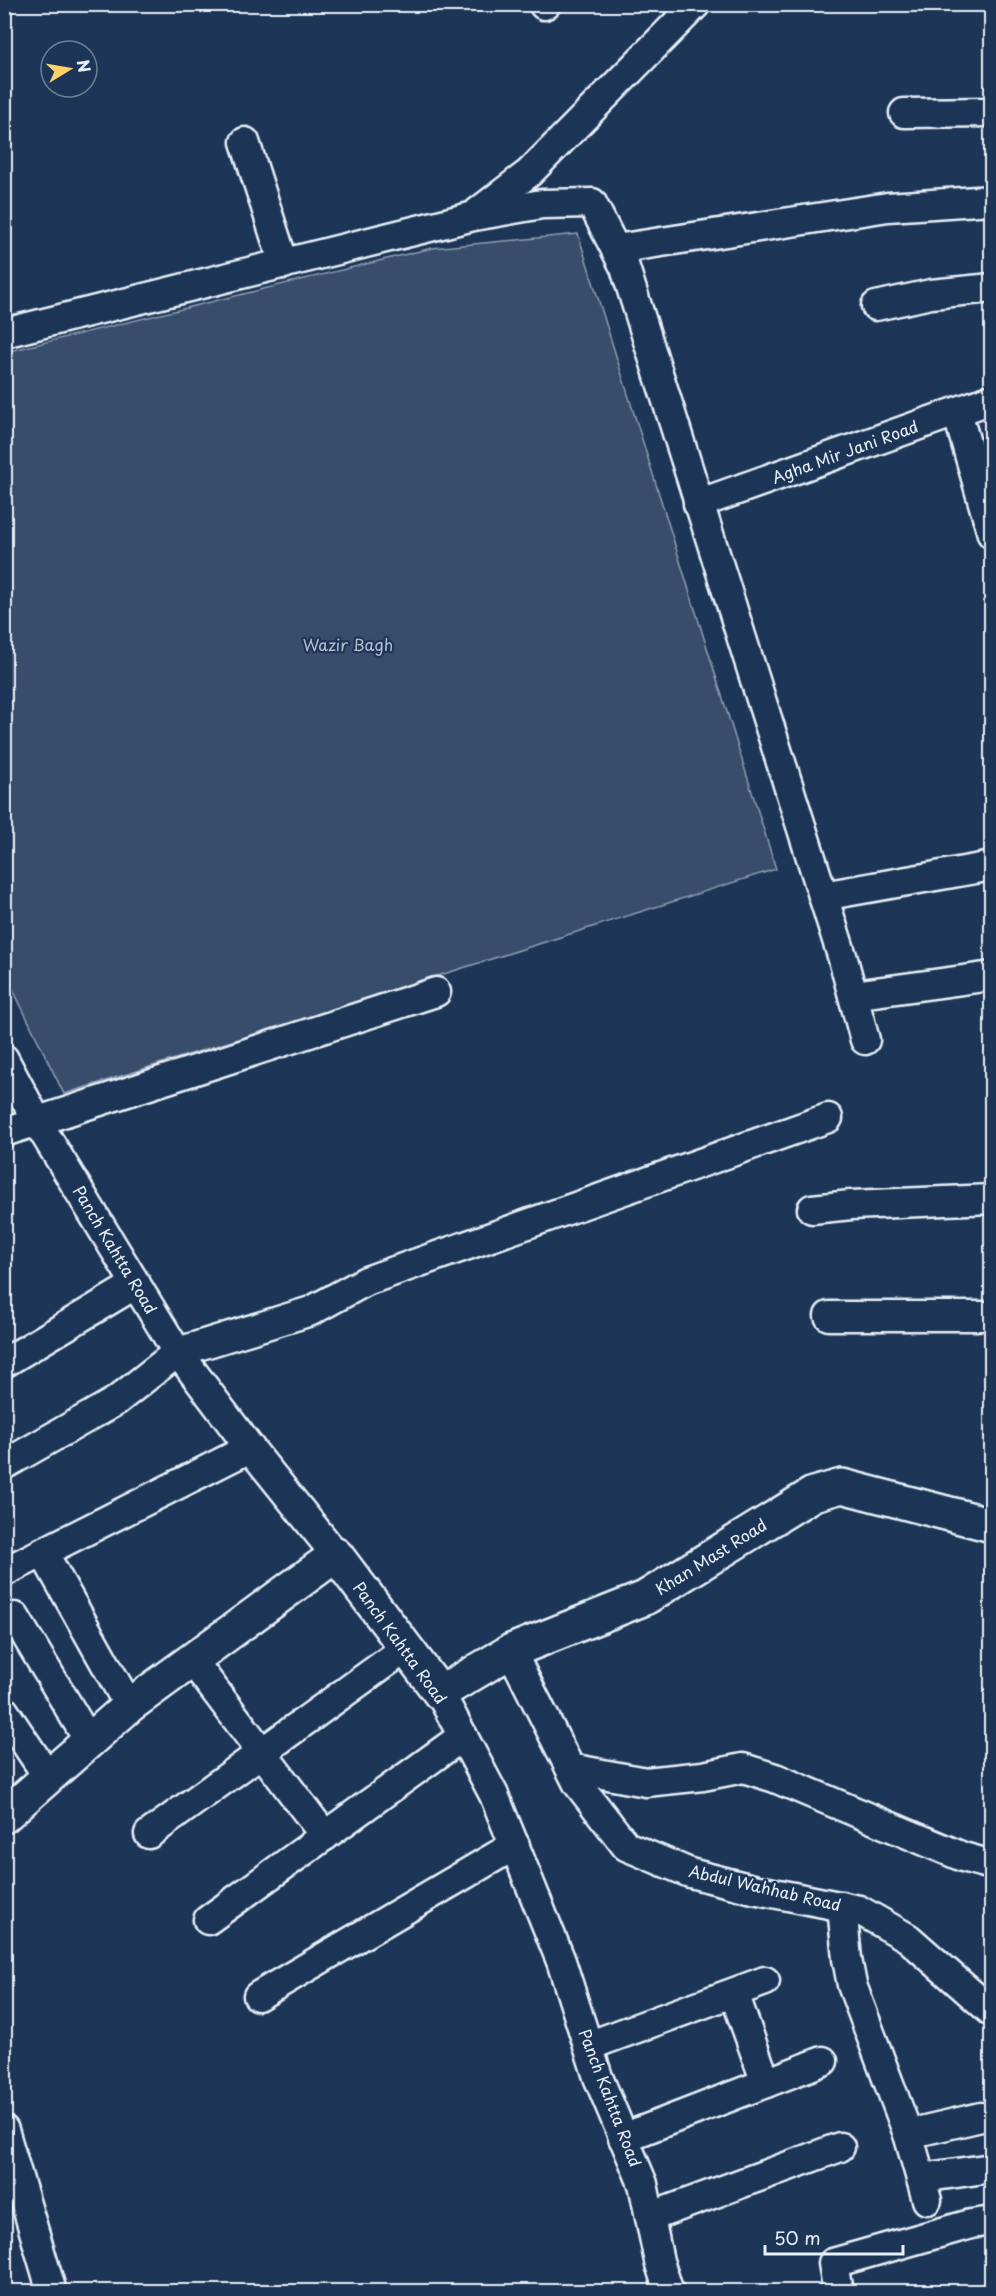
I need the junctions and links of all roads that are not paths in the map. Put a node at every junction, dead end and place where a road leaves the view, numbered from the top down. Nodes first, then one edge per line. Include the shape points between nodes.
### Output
1 (696, 4) edge
2 (992, 112) edge
3 (904, 113) dead end
4 (245, 142) dead end
5 (992, 200) edge
6 (474, 216) junction
7 (615, 249) junction
8 (284, 264) junction
9 (992, 288) edge
10 (876, 306) dead end
11 (4, 333) edge
12 (992, 399) edge
13 (957, 412) junction
14 (698, 504) junction
15 (992, 534) edge
16 (992, 866) edge
17 (823, 896) junction
18 (992, 976) edge
19 (436, 992) dead end
20 (853, 995) junction
21 (865, 1040) dead end
22 (4, 1059) edge
23 (828, 1118) dead end
24 (38, 1123) junction
25 (4, 1132) edge
26 (992, 1199) edge
27 (812, 1209) dead end
28 (136, 1284) junction
29 (992, 1316) edge
30 (829, 1317) dead end
31 (178, 1352) junction
32 (4, 1364) edge
33 (250, 1448) junction
34 (4, 1465) edge
35 (992, 1525) edge
36 (43, 1552) junction
37 (336, 1555) junction
38 (4, 1572) edge
39 (17, 1615) edge
40 (406, 1648) junction
41 (511, 1651) junction
42 (192, 1660) junction
43 (440, 1693) junction
44 (129, 1706) junction
45 (4, 1711) edge
46 (463, 1736) junction
47 (89, 1741) junction
48 (262, 1752) junction
49 (570, 1768) junction
50 (48, 1777) junction
51 (4, 1816) edge
52 (149, 1834) dead end
53 (325, 1836) junction
54 (515, 1845) junction
55 (992, 1865) edge
56 (842, 1906) junction
57 (208, 1920) dead end
58 (765, 1981) dead end
59 (734, 1993) junction
60 (258, 1996) dead end
61 (992, 2012) edge
62 (588, 2046) junction
63 (824, 2061) dead end
64 (766, 2083) junction
65 (981, 2117) dead end
66 (4, 2130) edge
67 (908, 2134) junction
68 (623, 2138) junction
69 (840, 2147) dead end
70 (992, 2168) edge
71 (650, 2217) junction
72 (992, 2221) edge
73 (52, 2292) edge
74 (669, 2292) edge
75 (838, 2292) edge

1 - 6 street via 529,173
2 - 3 street
4 - 8 street
5 - 7 street via 888,207
6 - 7 street via 542,204 592,203
6 - 8 street
7 - 14 street via 625,268
8 - 11 street
9 - 10 street via 931,294
12 - 13 street, Agha Mir Jani Road
13 - 14 street, Agha Mir Jani Road
13 - 15 street
14 - 17 street
16 - 17 street
17 - 20 street
18 - 20 street
19 - 24 street
20 - 21 street
22 - 24 street, Panch Kahtta Road
23 - 31 street via 366,1281 311,1311
24 - 25 street
24 - 28 street, Panch Kahtta Road
26 - 27 street
28 - 31 street, Panch Kahtta Road
28 - 32 street
29 - 30 street
31 - 33 street, Panch Kahtta Road
31 - 34 street via 116,1401
33 - 36 street
33 - 37 street, Panch Kahtta Road
35 - 41 main road, Khan Mast Road via 842,1486 813,1494 645,1598
36 - 38 street
36 - 44 street
37 - 40 main road, Panch Kahtta Road
37 - 42 main road
39 - 47 street
40 - 43 main road, Panch Kahtta Road
40 - 48 street
41 - 43 main road, Khan Mast Road
41 - 49 street, Abdul Wahhab Road
42 - 44 main road
42 - 48 street
43 - 46 street, Panch Kahtta Road
44 - 47 main road
45 - 50 street
46 - 53 street
46 - 54 street, Panch Kahtta Road
47 - 50 main road
48 - 52 street
48 - 53 street
49 - 55 street via 646,1782 743,1768 963,1857
49 - 56 street, Abdul Wahhab Road via 626,1846 690,1873
50 - 51 main road
53 - 57 street
54 - 60 street
54 - 62 street, Panch Kahtta Road via 561,1961
56 - 61 street, Abdul Wahhab Road via 859,1910 908,1938
56 - 67 street via 852,1985
58 - 59 street
59 - 62 street
59 - 64 street
62 - 68 street, Panch Kahtta Road
63 - 64 street
64 - 68 street
65 - 67 street
66 - 73 street
67 - 70 street via 924,2189
68 - 71 street, Panch Kahtta Road via 643,2184
69 - 71 street
71 - 74 street, Panch Kahtta Road
72 - 75 street via 833,2263

